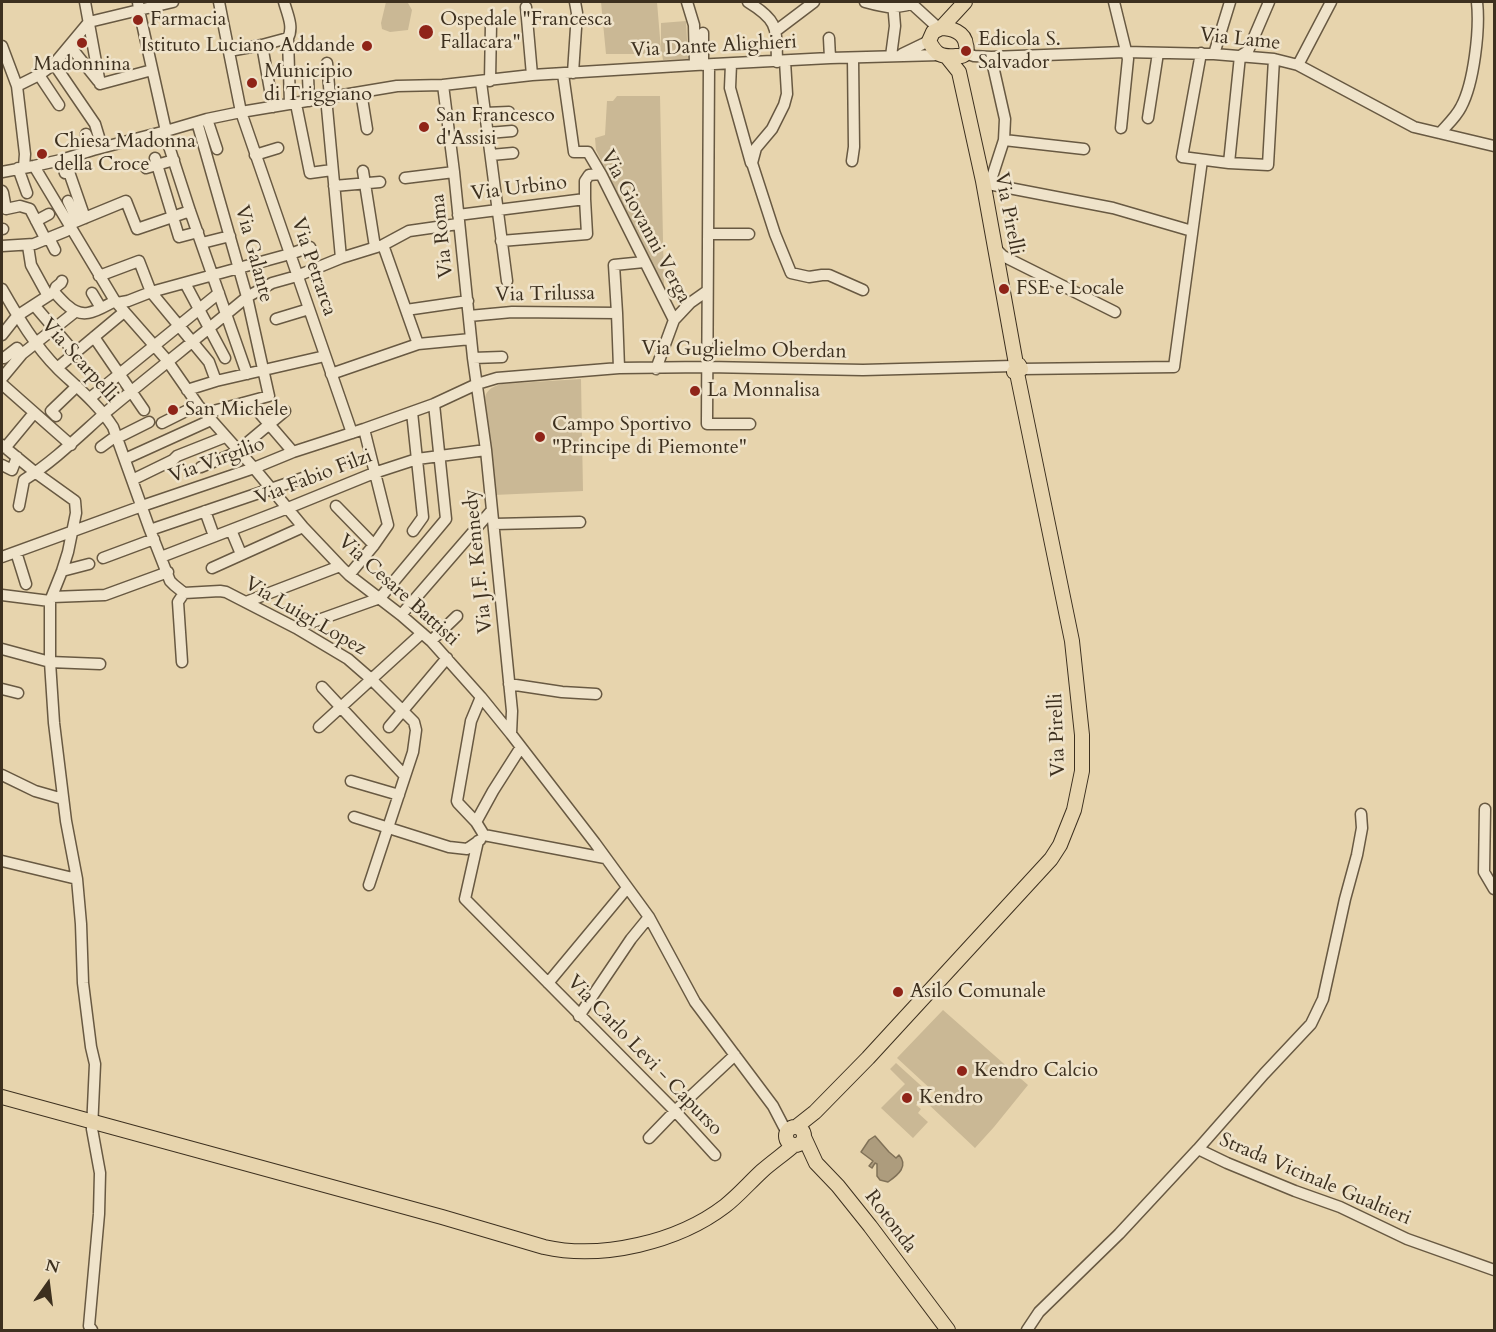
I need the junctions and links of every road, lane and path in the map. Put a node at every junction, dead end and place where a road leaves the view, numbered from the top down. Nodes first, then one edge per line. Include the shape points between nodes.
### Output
1 (85, 2) edge
2 (173, 2) edge
3 (219, 2) edge
4 (284, 2) edge
5 (575, 2) edge
6 (687, 2) edge
7 (748, 2) edge
8 (814, 2) edge
9 (865, 2) edge
10 (1114, 2) edge
11 (1230, 2) edge
12 (1269, 2) edge
13 (1331, 2) edge
14 (1477, 2) edge
15 (911, 3) edge
16 (893, 5) edge
17 (139, 6) edge
18 (526, 7) dead end
19 (957, 7) edge
20 (89, 22) junction
21 (491, 24) dead end
22 (941, 28) junction
23 (777, 30) junction
24 (958, 32) junction
25 (703, 33) dead end
26 (288, 38) junction
27 (829, 38) dead end
28 (929, 41) junction
29 (262, 45) junction
30 (70, 46) junction
31 (2, 50) edge
32 (229, 51) junction
33 (1125, 52) junction
34 (1158, 53) junction
35 (1201, 53) junction
36 (1214, 54) junction
37 (964, 55) junction
38 (893, 56) junction
39 (943, 56) junction
40 (1240, 56) junction
41 (991, 57) junction
42 (830, 58) junction
43 (853, 58) junction
44 (1274, 58) junction
45 (781, 62) junction
46 (327, 63) dead end
47 (54, 64) junction
48 (731, 64) junction
49 (702, 65) junction
50 (1298, 65) junction
51 (152, 70) junction
52 (959, 72) junction
53 (568, 74) junction
54 (39, 75) junction
55 (532, 75) junction
56 (308, 76) dead end
57 (485, 81) junction
58 (100, 84) junction
59 (443, 85) junction
60 (17, 86) junction
61 (361, 92) junction
62 (328, 97) junction
63 (309, 101) junction
64 (293, 104) junction
65 (59, 105) dead end
66 (273, 107) junction
67 (241, 112) junction
68 (509, 112) dead end
69 (485, 113) junction
70 (1148, 118) dead end
71 (202, 120) junction
72 (1121, 128) dead end
73 (367, 129) dead end
74 (120, 130) dead end
75 (166, 131) junction
76 (512, 131) dead end
77 (1440, 133) junction
78 (86, 134) dead end
79 (488, 134) junction
80 (1004, 140) junction
81 (123, 142) junction
82 (1494, 146) edge
83 (97, 148) junction
84 (278, 148) dead end
85 (217, 149) dead end
86 (1084, 149) dead end
87 (513, 153) dead end
88 (255, 155) junction
89 (491, 155) junction
90 (61, 160) junction
91 (174, 160) junction
92 (1202, 160) junction
93 (852, 161) dead end
94 (752, 163) junction
95 (1229, 163) junction
96 (26, 167) junction
97 (332, 170) junction
98 (363, 171) dead end
99 (2, 172) edge
100 (454, 172) junction
101 (601, 174) junction
102 (405, 178) dead end
103 (380, 182) dead end
104 (983, 182) junction
105 (365, 183) junction
106 (334, 186) junction
107 (2, 191) edge
108 (27, 193) dead end
109 (585, 199) junction
110 (59, 208) junction
111 (4, 209) edge
112 (497, 210) junction
113 (190, 211) junction
114 (173, 217) junction
115 (458, 220) junction
116 (36, 221) junction
117 (73, 225) junction
118 (1192, 231) junction
119 (709, 234) junction
120 (749, 234) dead end
121 (230, 236) junction
122 (200, 238) junction
123 (47, 239) junction
124 (501, 241) junction
125 (2, 246) edge
126 (28, 246) junction
127 (379, 246) junction
128 (310, 247) dead end
129 (995, 248) junction
130 (55, 250) dead end
131 (290, 254) junction
132 (341, 258) junction
133 (644, 262) junction
134 (239, 268) junction
135 (213, 275) junction
136 (99, 276) junction
137 (297, 276) junction
138 (62, 281) dead end
139 (507, 281) dead end
140 (185, 283) junction
141 (2, 289) edge
142 (863, 290) dead end
143 (708, 291) junction
144 (151, 292) junction
145 (92, 293) dead end
146 (219, 293) junction
147 (51, 294) junction
148 (247, 297) junction
149 (468, 301) junction
150 (34, 305) junction
151 (12, 306) junction
152 (122, 306) junction
153 (101, 308) junction
154 (199, 309) junction
155 (309, 309) junction
156 (406, 310) junction
157 (2, 312) edge
158 (75, 312) junction
159 (1115, 312) dead end
160 (616, 313) junction
161 (226, 315) junction
162 (17, 316) junction
163 (469, 316) junction
164 (276, 319) dead end
165 (674, 320) junction
166 (179, 325) junction
167 (54, 328) junction
168 (209, 328) junction
169 (2, 335) edge
170 (94, 337) junction
171 (471, 339) junction
172 (192, 342) junction
173 (37, 343) junction
174 (418, 344) junction
175 (154, 346) junction
176 (75, 353) junction
177 (22, 354) junction
178 (325, 356) junction
179 (502, 357) dead end
180 (4, 358) dead end
181 (225, 358) dead end
182 (473, 358) junction
183 (168, 362) junction
184 (57, 368) junction
185 (619, 368) junction
186 (707, 368) junction
187 (1017, 368) junction
188 (656, 369) junction
189 (263, 370) junction
190 (119, 374) junction
191 (247, 374) junction
192 (331, 374) junction
193 (2, 378) edge
194 (216, 381) junction
195 (2, 384) edge
196 (477, 384) junction
197 (77, 386) junction
198 (187, 390) junction
199 (131, 392) junction
200 (90, 398) junction
201 (250, 402) junction
202 (434, 404) junction
203 (144, 410) dead end
204 (285, 411) dead end
205 (412, 412) junction
206 (34, 413) junction
207 (205, 413) junction
208 (104, 414) junction
209 (56, 416) dead end
210 (149, 422) dead end
211 (162, 423) dead end
212 (268, 424) junction
213 (750, 424) dead end
214 (364, 429) junction
215 (352, 433) junction
216 (116, 437) junction
217 (225, 437) junction
218 (71, 445) junction
219 (3, 447) edge
220 (101, 447) dead end
221 (238, 450) junction
222 (486, 450) junction
223 (293, 452) junction
224 (439, 456) junction
225 (16, 457) junction
226 (125, 459) junction
227 (417, 459) junction
228 (2, 465) edge
229 (201, 467) dead end
230 (254, 468) junction
231 (374, 472) junction
232 (36, 473) junction
233 (303, 478) dead end
234 (132, 480) junction
235 (270, 488) junction
236 (19, 506) dead end
237 (142, 506) junction
238 (336, 506) dead end
239 (288, 508) junction
240 (492, 510) junction
241 (205, 511) junction
242 (580, 522) dead end
243 (494, 524) junction
244 (303, 527) junction
245 (231, 530) junction
246 (72, 531) junction
247 (413, 531) dead end
248 (152, 535) junction
249 (214, 536) junction
250 (374, 545) junction
251 (16, 552) junction
252 (241, 554) junction
253 (2, 557) edge
254 (161, 557) junction
255 (103, 558) dead end
256 (89, 564) dead end
257 (339, 566) junction
258 (212, 568) dead end
259 (62, 572) junction
260 (168, 572) junction
261 (349, 575) junction
262 (26, 584) dead end
263 (184, 593) junction
264 (2, 595) edge
265 (380, 598) junction
266 (51, 599) junction
267 (246, 602) junction
268 (400, 615) junction
269 (457, 616) dead end
270 (296, 628) junction
271 (422, 633) junction
272 (431, 641) junction
273 (2, 649) edge
274 (447, 658) junction
275 (50, 662) junction
276 (182, 662) dead end
277 (100, 664) dead end
278 (371, 679) junction
279 (509, 684) junction
280 (322, 687) dead end
281 (2, 689) edge
282 (18, 693) dead end
283 (596, 694) dead end
284 (481, 698) junction
285 (341, 708) junction
286 (404, 711) junction
287 (319, 727) dead end
288 (389, 727) dead end
289 (511, 734) junction
290 (521, 747) junction
291 (2, 775) edge
292 (405, 776) junction
293 (351, 781) dead end
294 (399, 795) junction
295 (63, 799) junction
296 (1485, 809) dead end
297 (1361, 814) dead end
298 (354, 817) dead end
299 (476, 822) junction
300 (388, 828) junction
301 (481, 838) junction
302 (605, 858) junction
303 (2, 861) edge
304 (77, 879) junction
305 (369, 885) dead end
306 (627, 888) junction
307 (1494, 890) edge
308 (649, 917) junction
309 (548, 983) junction
310 (579, 1016) junction
311 (735, 1055) junction
312 (2, 1096) edge
313 (675, 1111) junction
314 (93, 1122) junction
315 (795, 1135) junction
316 (649, 1138) dead end
317 (1198, 1149) junction
318 (715, 1155) dead end
319 (1494, 1269) edge
320 (92, 1330) edge
321 (948, 1330) edge
322 (1027, 1330) edge

1 - 20 street
2 - 17 street
3 - 32 street, Via Petrarca
4 - 26 street via 291,29
5 - 53 street
6 - 49 street
7 - 23 street via 771,20
8 - 23 street
9 - 16 street
10 - 33 street
11 - 36 street
12 - 40 street via 1248,51
13 - 50 street
14 - 77 street via 1471,78 1461,108
15 - 16 street
15 - 22 street
16 - 38 street
17 - 20 street
17 - 51 street
18 - 55 street
19 - 22 main road
19 - 24 main road
20 - 30 street
20 - 58 street
21 - 57 street
22 - 24 main road
22 - 28 main road via 933,32
23 - 45 street
24 - 37 main road via 966,41
25 - 49 street
26 - 29 street
26 - 64 street
27 - 42 street
28 - 38 street
28 - 39 main road via 934,51
29 - 32 street
29 - 66 street
30 - 47 street
30 - 58 street
31 - 60 street
32 - 67 street, Via Petrarca
33 - 34 street, Via Lame
33 - 41 street, Via Lame
33 - 72 street via 1128,60
34 - 35 street, Via Lame
34 - 70 street
35 - 36 street, Via Lame
35 - 92 street via 1182,157
36 - 40 street, Via Lame
37 - 39 main road
37 - 41 street, Via Lame
37 - 52 main road, Via Pirelli
38 - 39 street, Via Dante Alighieri
38 - 43 street, Via Dante Alighieri
39 - 52 main road, Via Pirelli
40 - 44 street, Via Lame
40 - 95 street
41 - 80 street via 1005,119
42 - 43 street, Via Dante Alighieri
42 - 45 street, Via Dante Alighieri
43 - 93 street
44 - 50 street, Via Lame
44 - 95 street via 1268,165
45 - 48 street, Via Dante Alighieri
45 - 94 street via 787,94 784,105 772,129 756,148
46 - 62 street
47 - 54 street
47 - 83 street via 95,124
48 - 49 street, Via Dante Alighieri
48 - 94 street via 730,88
49 - 53 street, Via Dante Alighieri
49 - 119 street
50 - 77 street, Via Lame via 1414,127
51 - 58 street
51 - 75 street
52 - 104 main road, Via Pirelli
53 - 55 street, Via Dante Alighieri
53 - 101 street, Via Giovanni Verga via 574,152 588,152
54 - 60 street
54 - 65 street
55 - 57 street, Via Dante Alighieri
56 - 63 street
57 - 59 street, Via Dante Alighieri
57 - 69 street
59 - 61 street, Via Dante Alighieri
59 - 100 street, Via Roma
60 - 96 street
61 - 62 street, Via Dante Alighieri
61 - 73 street
62 - 63 street, Via Dante Alighieri
62 - 97 street
63 - 64 street, Via Dante Alighieri
64 - 66 street, Via Dante Alighieri
64 - 97 street via 310,173
66 - 67 street, Via Dante Alighieri
67 - 71 street, Via Dante Alighieri
67 - 88 street, Via Petrarca
68 - 69 street
69 - 79 street
71 - 75 street, Via Dante Alighieri
71 - 85 street
71 - 121 street, Via Galante
74 - 81 street
75 - 81 street
75 - 91 street
76 - 79 street
77 - 82 street, Via Lame
78 - 83 street
79 - 89 street
80 - 86 street
80 - 104 street via 992,177
81 - 83 street
83 - 90 street
84 - 88 street
87 - 89 street
88 - 131 street, Via Petrarca
89 - 112 street
90 - 96 street
90 - 117 street via 65,173 69,172
91 - 113 street
91 - 114 street via 153,164
92 - 95 street
92 - 118 street
94 - 142 street via 791,273 809,278 829,275
96 - 99 street
96 - 108 street
96 - 110 street, Via Cesare Battisti
97 - 106 street
98 - 105 street
100 - 102 street
100 - 115 street, Via Roma
101 - 109 street, Via Urbino via 589,175 585,181
101 - 133 street, Via Giovanni Verga
103 - 105 street
104 - 118 street via 1113,208
104 - 129 main road, Via Pirelli
105 - 106 street
105 - 127 street
106 - 132 street
107 - 111 street
109 - 112 street, Via Urbino
109 - 124 street via 587,234
110 - 116 street
110 - 117 street, Via Cesare Battisti
111 - 116 street via 26,207
112 - 115 street, Via Urbino
112 - 124 street
113 - 114 street
113 - 122 street
114 - 117 street via 137,229 126,201
114 - 122 street via 179,237
115 - 127 street, Via Urbino via 409,231
115 - 149 street, Via Roma
116 - 123 street
117 - 123 street
117 - 136 street, Via Cesare Battisti
118 - 187 street, Via Guglielmo Oberdan via 1174,367
119 - 120 street
119 - 143 street
121 - 122 street
121 - 134 street, Via Galante
122 - 135 street
123 - 126 street
123 - 130 street
124 - 139 street
125 - 126 street
126 - 147 street via 31,265
127 - 132 street, Via Urbino
127 - 156 street
128 - 131 street
129 - 159 street via 1003,256
129 - 187 main road, Via Pirelli
131 - 134 street
131 - 137 street, Via Petrarca
132 - 137 street, Via Urbino
133 - 160 street, Via Trilussa via 614,265
133 - 165 street, Via Giovanni Verga
134 - 135 street
134 - 148 street, Via Galante
135 - 140 street
135 - 146 street
136 - 144 street via 139,261
136 - 152 street, Via Cesare Battisti
137 - 148 street, Via Urbino
137 - 155 street, Via Petrarca
138 - 147 street
140 - 144 street
140 - 154 street
141 - 151 street, Via Scarpelli
143 - 165 street
143 - 186 street
144 - 152 street
144 - 166 street
145 - 153 street
146 - 154 street
146 - 161 street
147 - 150 street
147 - 158 street
148 - 161 street, Via Urbino
148 - 189 street, Via Galante
149 - 156 street
149 - 163 street, Via Roma
150 - 162 street
150 - 167 street
151 - 157 street
151 - 162 street, Via Scarpelli
152 - 153 street
152 - 170 street
152 - 175 street, Via Cesare Battisti
153 - 158 street via 87,314
154 - 166 street
154 - 168 street
155 - 164 street
155 - 178 street, Via Petrarca
156 - 174 street
158 - 167 street
160 - 163 street, Via Trilussa via 512,312
160 - 185 street
161 - 168 street, Via Urbino
161 - 191 street
162 - 169 street
162 - 173 street, Via Scarpelli
163 - 171 street, Via Roma
165 - 188 street, Via Giovanni Verga
166 - 172 street
166 - 175 street
167 - 173 street
167 - 176 street
168 - 172 street, Via Urbino
168 - 181 street
170 - 176 street
170 - 190 street
171 - 174 street
171 - 182 street, Via Roma
172 - 183 street, Via Urbino
172 - 194 street via 209,362
173 - 177 street
173 - 184 street, Via Scarpelli
174 - 192 street
175 - 183 street, Via Cesare Battisti
175 - 190 street
176 - 184 street
177 - 180 street via 16,348
177 - 193 street
178 - 189 street
178 - 192 street, Via Petrarca
179 - 182 street
182 - 196 street, Via Roma
183 - 198 street, Via Cesare Battisti
183 - 199 street, Via Urbino
184 - 197 street, Via Scarpelli
185 - 188 street, Via Guglielmo Oberdan
185 - 196 street, Via Guglielmo Oberdan via 497,378
186 - 187 street, Via Guglielmo Oberdan
186 - 188 street, Via Guglielmo Oberdan
186 - 213 street via 707,424
187 - 315 main road, Via Pirelli via 1071,641 1082,735 1082,771 1074,810 1051,859
189 - 191 street
189 - 201 street, Via Galante via 269,396
190 - 199 street
190 - 200 street
191 - 194 street
192 - 215 street, Via Petrarca
194 - 198 street
195 - 206 street
196 - 202 street, Via Virgilio
196 - 222 street, Via J.F. Kennedy
197 - 200 street, Via Scarpelli
197 - 209 street via 51,411
198 - 207 street, Via Cesare Battisti
199 - 203 street
199 - 208 street, Via Urbino
200 - 208 street, Via Scarpelli
201 - 207 street
201 - 212 street
202 - 205 street, Via Virgilio
202 - 224 street
204 - 212 street
205 - 214 street, Via Virgilio
205 - 227 street
206 - 218 street
206 - 219 street
207 - 211 street
207 - 217 street, Via Cesare Battisti
207 - 226 street
208 - 216 street, Via Scarpelli
208 - 218 street, Via Urbino
210 - 216 street
212 - 221 street
212 - 223 street
214 - 215 street, Via Virgilio
214 - 231 street
215 - 223 street, Via Virgilio
216 - 220 street
216 - 226 street, Via Scarpelli
217 - 221 street, Via Cesare Battisti
217 - 234 street
218 - 232 street, Via Urbino
219 - 225 street
221 - 229 street
221 - 230 street, Via Cesare Battisti
222 - 224 street, Via Fabio Filzi
222 - 240 street, Via J.F. Kennedy
223 - 230 street, Via Virgilio
224 - 227 street, Via Fabio Filzi
224 - 265 street via 446,519
225 - 228 street via 12,470
225 - 232 street
226 - 234 street, Via Scarpelli
227 - 231 street, Via Fabio Filzi
227 - 247 street via 423,517
230 - 235 street, Via Cesare Battisti
230 - 237 street, Via Virgilio
231 - 239 street, Via Fabio Filzi
231 - 250 street via 388,525
232 - 236 street, Via Urbino via 24,480
232 - 246 street via 75,501
233 - 235 street
234 - 237 street, Via Scarpelli
235 - 239 street, Via Cesare Battisti
235 - 241 street
237 - 246 street, Via Virgilio
237 - 248 street, Via Scarpelli
238 - 250 street
239 - 244 street, Via Cesare Battisti
239 - 245 street, Via Fabio Filzi
240 - 243 street, Via J.F. Kennedy
240 - 268 street
241 - 248 street
241 - 249 street
242 - 243 street
243 - 279 street, Via J.F. Kennedy
244 - 252 street
244 - 257 street, Via Cesare Battisti
245 - 249 street, Via Fabio Filzi
245 - 252 street
246 - 251 street, Via Virgilio
246 - 259 street
248 - 254 street, Via Scarpelli
248 - 255 street
249 - 254 street, Via Fabio Filzi
250 - 261 street
251 - 253 street, Via Virgilio
251 - 262 street
252 - 258 street
254 - 260 street, Via Scarpelli
256 - 259 street
257 - 261 street, Via Cesare Battisti
257 - 267 street
259 - 266 street
260 - 263 street, Via Scarpelli via 170,581
260 - 266 street via 105,595
261 - 265 street, Via Cesare Battisti
263 - 267 street, Via Luigi Lopez via 220,591
263 - 276 street via 178,602
264 - 266 street
265 - 268 street, Via Cesare Battisti
265 - 270 street
266 - 275 street
267 - 270 street, Via Luigi Lopez
268 - 271 street, Via Cesare Battisti
269 - 272 street
270 - 278 street, Via Luigi Lopez via 348,659
271 - 272 street, Via Cesare Battisti
271 - 278 street
272 - 274 street, Via Cesare Battisti
273 - 275 street
274 - 284 street, Via Cesare Battisti
274 - 286 street
275 - 277 street
275 - 295 street
278 - 285 street
278 - 286 street, Via Luigi Lopez
279 - 283 street
279 - 289 street, Via J.F. Kennedy
280 - 285 street
281 - 282 street
284 - 289 street, Via Cesare Battisti
284 - 299 street via 471,721 458,801
285 - 287 street
285 - 292 street
286 - 288 street
286 - 292 street, Via Luigi Lopez via 416,730
289 - 290 street, Via Cesare Battisti
290 - 299 street
290 - 302 street, Via Cesare Battisti
291 - 295 street
292 - 294 street
293 - 294 street
294 - 300 street
295 - 304 street
296 - 307 street via 1484,872
297 - 317 street via 1357,855 1323,999 1311,1024
298 - 300 street
299 - 301 street
300 - 301 street via 449,848 467,849
300 - 305 street
301 - 302 street
301 - 309 street, Via Carlo Levi - Capurso via 465,899
302 - 306 street, Via Cesare Battisti
303 - 304 street
304 - 314 street via 83,983 95,1065
306 - 308 street, Via Cesare Battisti
306 - 309 street
308 - 310 street
308 - 311 street, Via Cesare Battisti via 695,1002
309 - 310 street, Via Carlo Levi - Capurso
310 - 313 street, Via Carlo Levi - Capurso
311 - 313 street
311 - 315 street, Via Cesare Battisti
312 - 314 main road, Via Pirelli
313 - 316 street
313 - 318 street, Via Carlo Levi - Capurso
314 - 315 main road, Via Pirelli via 544,1247 580,1252 625,1248 662,1239 700,1222 738,1196
314 - 320 street via 100,1173 89,1317
315 - 321 main road, Rotonda
317 - 319 street, Strada Vicinale Gualtieri via 1407,1239
317 - 322 street, Strada Vicinale Gualtieri via 1039,1312

